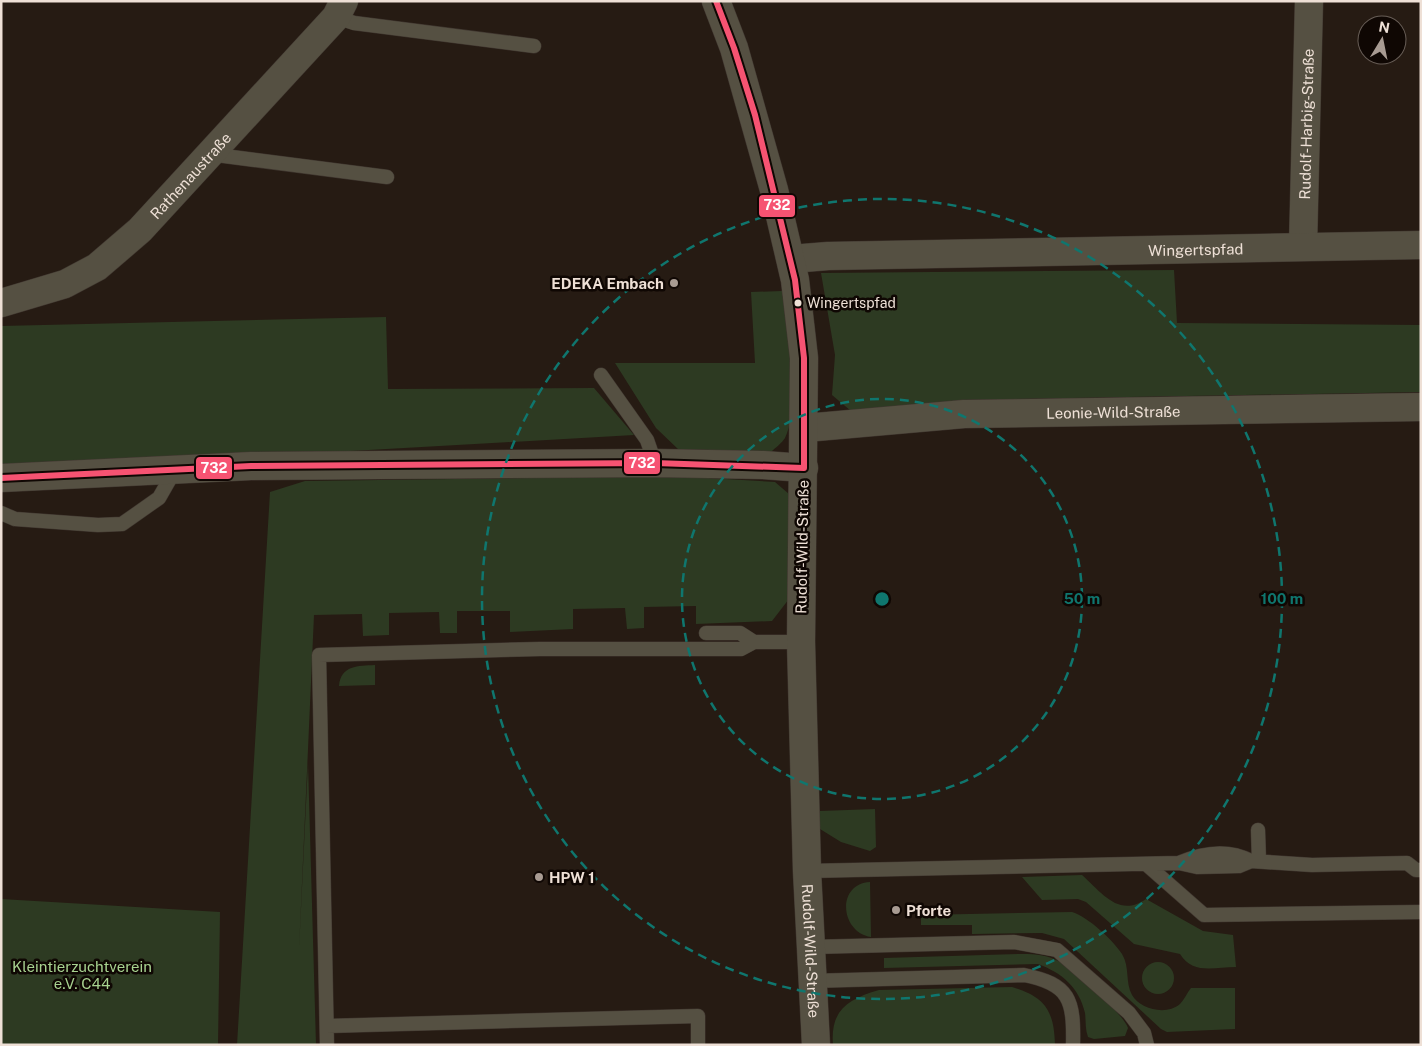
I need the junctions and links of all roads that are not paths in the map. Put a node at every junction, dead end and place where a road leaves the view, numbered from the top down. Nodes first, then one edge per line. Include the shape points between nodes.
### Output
1 (716, 1) edge
2 (1309, 1) edge
3 (340, 9) edge
4 (534, 46) dead end
5 (209, 154) junction
6 (387, 176) dead end
7 (1421, 244) edge
8 (1303, 246) junction
9 (791, 260) junction
10 (1, 303) edge
11 (601, 375) dead end
12 (1421, 407) edge
13 (805, 428) junction
14 (655, 463) junction
15 (804, 468) junction
16 (175, 470) junction
17 (1, 478) edge
18 (1, 513) edge
19 (706, 633) dead end
20 (754, 642) junction
21 (801, 642) junction
22 (1258, 830) dead end
23 (1255, 861) junction
24 (1146, 864) junction
25 (1421, 870) edge
26 (807, 871) junction
27 (1421, 912) edge
28 (811, 947) junction
29 (811, 981) junction
30 (327, 1026) junction
31 (327, 1045) edge
32 (698, 1045) edge
33 (816, 1045) edge
34 (1073, 1045) edge
35 (1147, 1045) edge

1 - 9 street, Rudolf-Wild-Straße via 755,115
2 - 8 street, Rudolf-Harbig-Straße
3 - 4 lane via 354,24
3 - 5 street, Rathenaustraße
5 - 6 lane
5 - 10 street, Rathenaustraße via 140,230 97,267 65,284
7 - 8 street, Wingertspfad
8 - 9 street, Wingertspfad via 828,256
9 - 13 street, Rudolf-Wild-Straße via 804,358
11 - 14 lane via 647,440
12 - 13 street, Leonie-Wild-Straße via 964,414
13 - 15 street, Rudolf-Wild-Straße
14 - 15 street
14 - 16 street via 260,466
15 - 21 street, Rudolf-Wild-Straße
16 - 17 street
16 - 18 lane via 158,498 122,524 15,519
19 - 20 lane via 740,633
20 - 21 lane
20 - 30 lane via 741,649 540,649 319,655
21 - 26 street, Rudolf-Wild-Straße
22 - 23 lane
23 - 24 lane via 1237,854 1198,855 1179,863
23 - 25 lane via 1312,865 1407,863
24 - 26 lane
24 - 27 lane via 1204,916
26 - 28 street, Rudolf-Wild-Straße
28 - 29 street, Rudolf-Wild-Straße
28 - 35 lane via 1014,942 1057,950 1129,1013 1144,1033
29 - 33 street, Rudolf-Wild-Straße
29 - 34 lane via 1024,975 1046,979 1062,989 1069,1001
30 - 31 lane
30 - 32 lane via 698,1016

